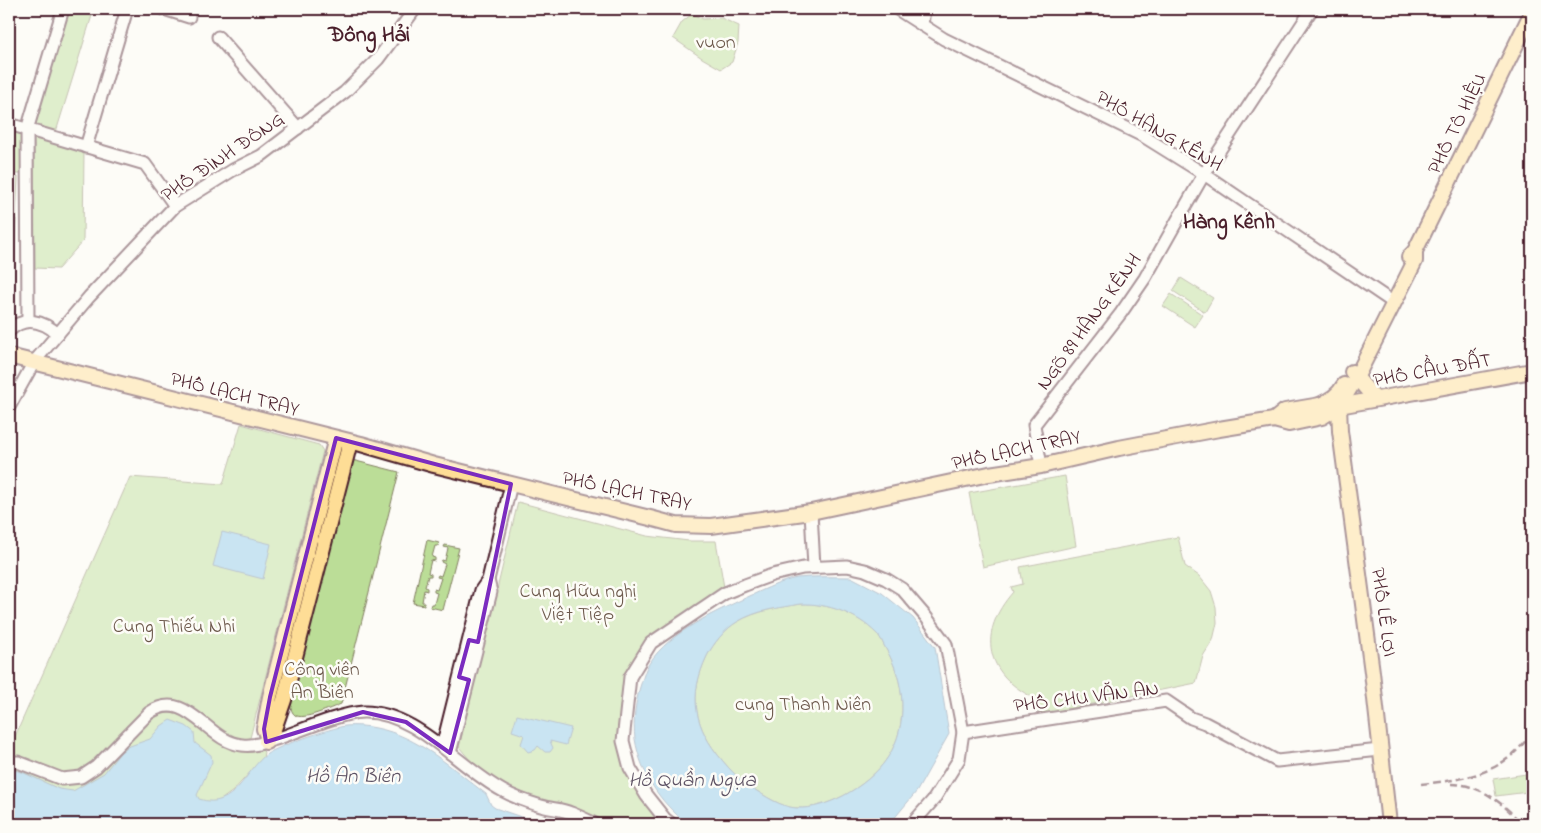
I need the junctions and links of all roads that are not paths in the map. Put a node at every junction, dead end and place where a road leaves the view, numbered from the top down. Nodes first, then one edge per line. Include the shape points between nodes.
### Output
1 (63, 9) edge
2 (127, 9) edge
3 (164, 9) edge
4 (415, 9) edge
5 (897, 9) edge
6 (924, 9) edge
7 (1312, 9) edge
8 (1532, 12) edge
9 (189, 17) dead end
10 (922, 25) junction
11 (218, 37) dead end
12 (9, 124) edge
13 (298, 128) junction
14 (27, 130) junction
15 (86, 147) junction
16 (1204, 174) junction
17 (175, 206) junction
18 (1391, 301) junction
19 (28, 321) junction
20 (9, 330) edge
21 (58, 334) junction
22 (9, 356) edge
23 (34, 362) junction
24 (1532, 371) edge
25 (1354, 375) junction
26 (1375, 399) junction
27 (1320, 404) junction
28 (1339, 406) junction
29 (9, 407) edge
30 (1274, 420) junction
31 (336, 438) junction
32 (350, 442) junction
33 (1041, 466) junction
34 (510, 484) junction
35 (811, 512) junction
36 (814, 567) junction
37 (304, 593) junction
38 (963, 732) junction
39 (266, 738) junction
40 (446, 750) junction
41 (1380, 750) junction
42 (9, 762) edge
43 (595, 824) edge
44 (672, 824) edge
45 (912, 824) edge
46 (1389, 824) edge

1 - 14 street
2 - 15 street
3 - 9 street
4 - 13 street, PHỐ ĐÌNH ĐÔNG via 378,59 345,92
5 - 10 street, PHỐ HÀNG KÊNH
6 - 10 street
7 - 16 street, NGÕ 89 HÀNG KÊNH
8 - 18 main road, PHỐ TÔ HIỆU via 1415,251 1408,258
10 - 16 street, PHỐ HÀNG KÊNH via 944,39 1143,136
11 - 13 street
12 - 14 street
13 - 17 street, PHỐ ĐÌNH ĐÔNG via 261,156
14 - 15 street
14 - 19 street
15 - 17 street via 145,164
16 - 18 street, PHỐ HÀNG KÊNH
16 - 33 street, NGÕ 89 HÀNG KÊNH via 1145,278 1034,425
17 - 21 street, PHỐ ĐÌNH ĐÔNG
18 - 25 main road, PHỐ TÔ HIỆU
19 - 20 street
19 - 21 street via 47,325
21 - 23 street, PHỐ ĐÌNH ĐÔNG
22 - 23 main road, PHỐ LẠCH TRAY
23 - 29 street, PHỐ ĐÌNH ĐÔNG
23 - 31 main road, PHỐ LẠCH TRAY
24 - 26 main road, PHỐ CẦU ĐẤT
25 - 26 main road
25 - 27 main road, PHỐ TÔ HIỆU via 1332,399
25 - 28 main road, PHỐ TÔ HIỆU
26 - 28 main road, PHỐ CẦU ĐẤT
27 - 28 main road, PHỐ LẠCH TRAY
27 - 30 main road, PHỐ LẠCH TRAY via 1285,411
28 - 30 main road, PHỐ LẠCH TRAY via 1318,418 1289,424
28 - 41 main road, PHỐ LÊ LỢI
30 - 33 main road, PHỐ LẠCH TRAY via 1119,448
31 - 32 main road, PHỐ LẠCH TRAY
31 - 37 main road
32 - 34 main road, PHỐ LẠCH TRAY
32 - 37 main road
33 - 35 main road, PHỐ LẠCH TRAY
34 - 35 main road, PHỐ LẠCH TRAY via 676,524 711,526
34 - 40 street via 488,580 481,590 473,641
35 - 36 street
36 - 38 street via 847,566 866,570 902,589 946,644
36 - 44 street via 772,575 725,593 651,643 630,677 623,741 630,768 646,795
37 - 39 main road via 269,705 264,729
38 - 41 street, PHỐ CHU VĂN AN via 1166,701 1192,718 1277,761
38 - 45 street via 959,760 934,799
39 - 40 street via 363,712 387,715 406,722
39 - 42 street via 243,746 216,734 181,708 168,706 149,714 96,768 81,777 62,779 18,762
40 - 43 street via 503,791 541,806 570,812
41 - 46 main road, PHỐ LÊ LỢI

